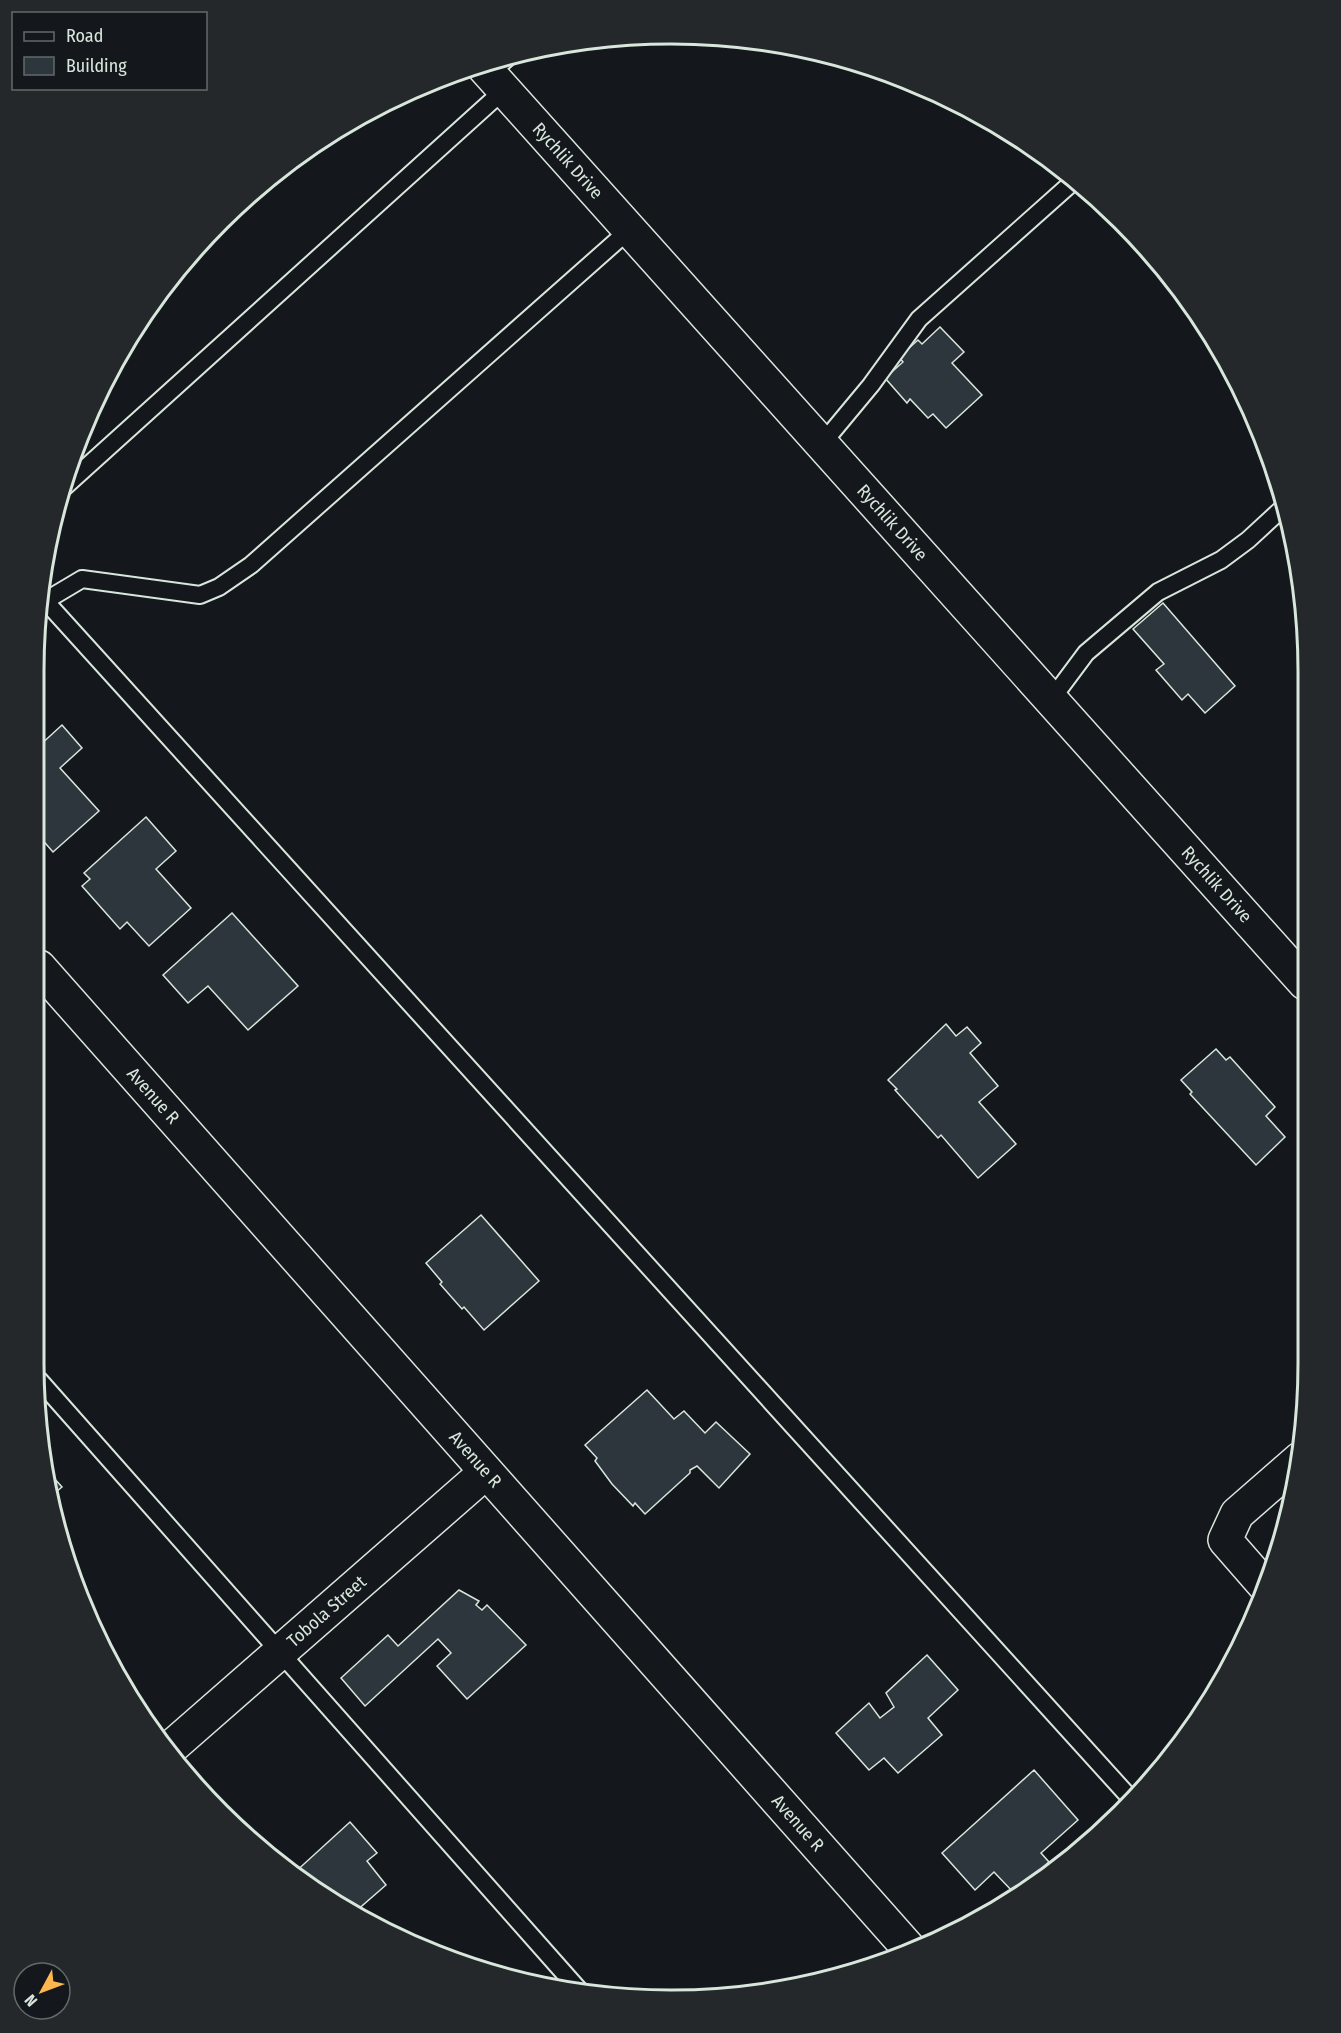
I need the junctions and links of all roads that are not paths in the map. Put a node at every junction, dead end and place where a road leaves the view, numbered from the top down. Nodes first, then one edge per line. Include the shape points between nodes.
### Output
1 (497, 70) edge
2 (1068, 186) edge
3 (629, 230) junction
4 (822, 444) junction
5 (75, 477) edge
6 (1277, 513) edge
7 (48, 595) edge
8 (47, 604) edge
9 (1051, 700) junction
10 (44, 973) edge
11 (1298, 975) edge
12 (45, 1386) edge
13 (1288, 1469) edge
14 (486, 1472) junction
15 (1259, 1579) edge
16 (281, 1651) junction
17 (174, 1745) edge
18 (1126, 1793) edge
19 (905, 1944) edge
20 (571, 1981) edge

1 - 3 street, Rychlik Drive
1 - 5 lane
2 - 4 lane via 919,319
3 - 4 street, Rychlik Drive
3 - 7 lane via 251,565 219,586 200,595 82,579
4 - 9 street, Rychlik Drive
6 - 9 lane via 1221,560 1158,592 1086,652
8 - 18 lane
9 - 11 street, Rychlik Drive
10 - 14 street, Avenue R
12 - 16 lane
13 - 15 street via 1237,1514 1225,1540
14 - 16 street, Tobola Street
14 - 19 street, Avenue R
16 - 17 street, Tobola Street
16 - 20 lane

